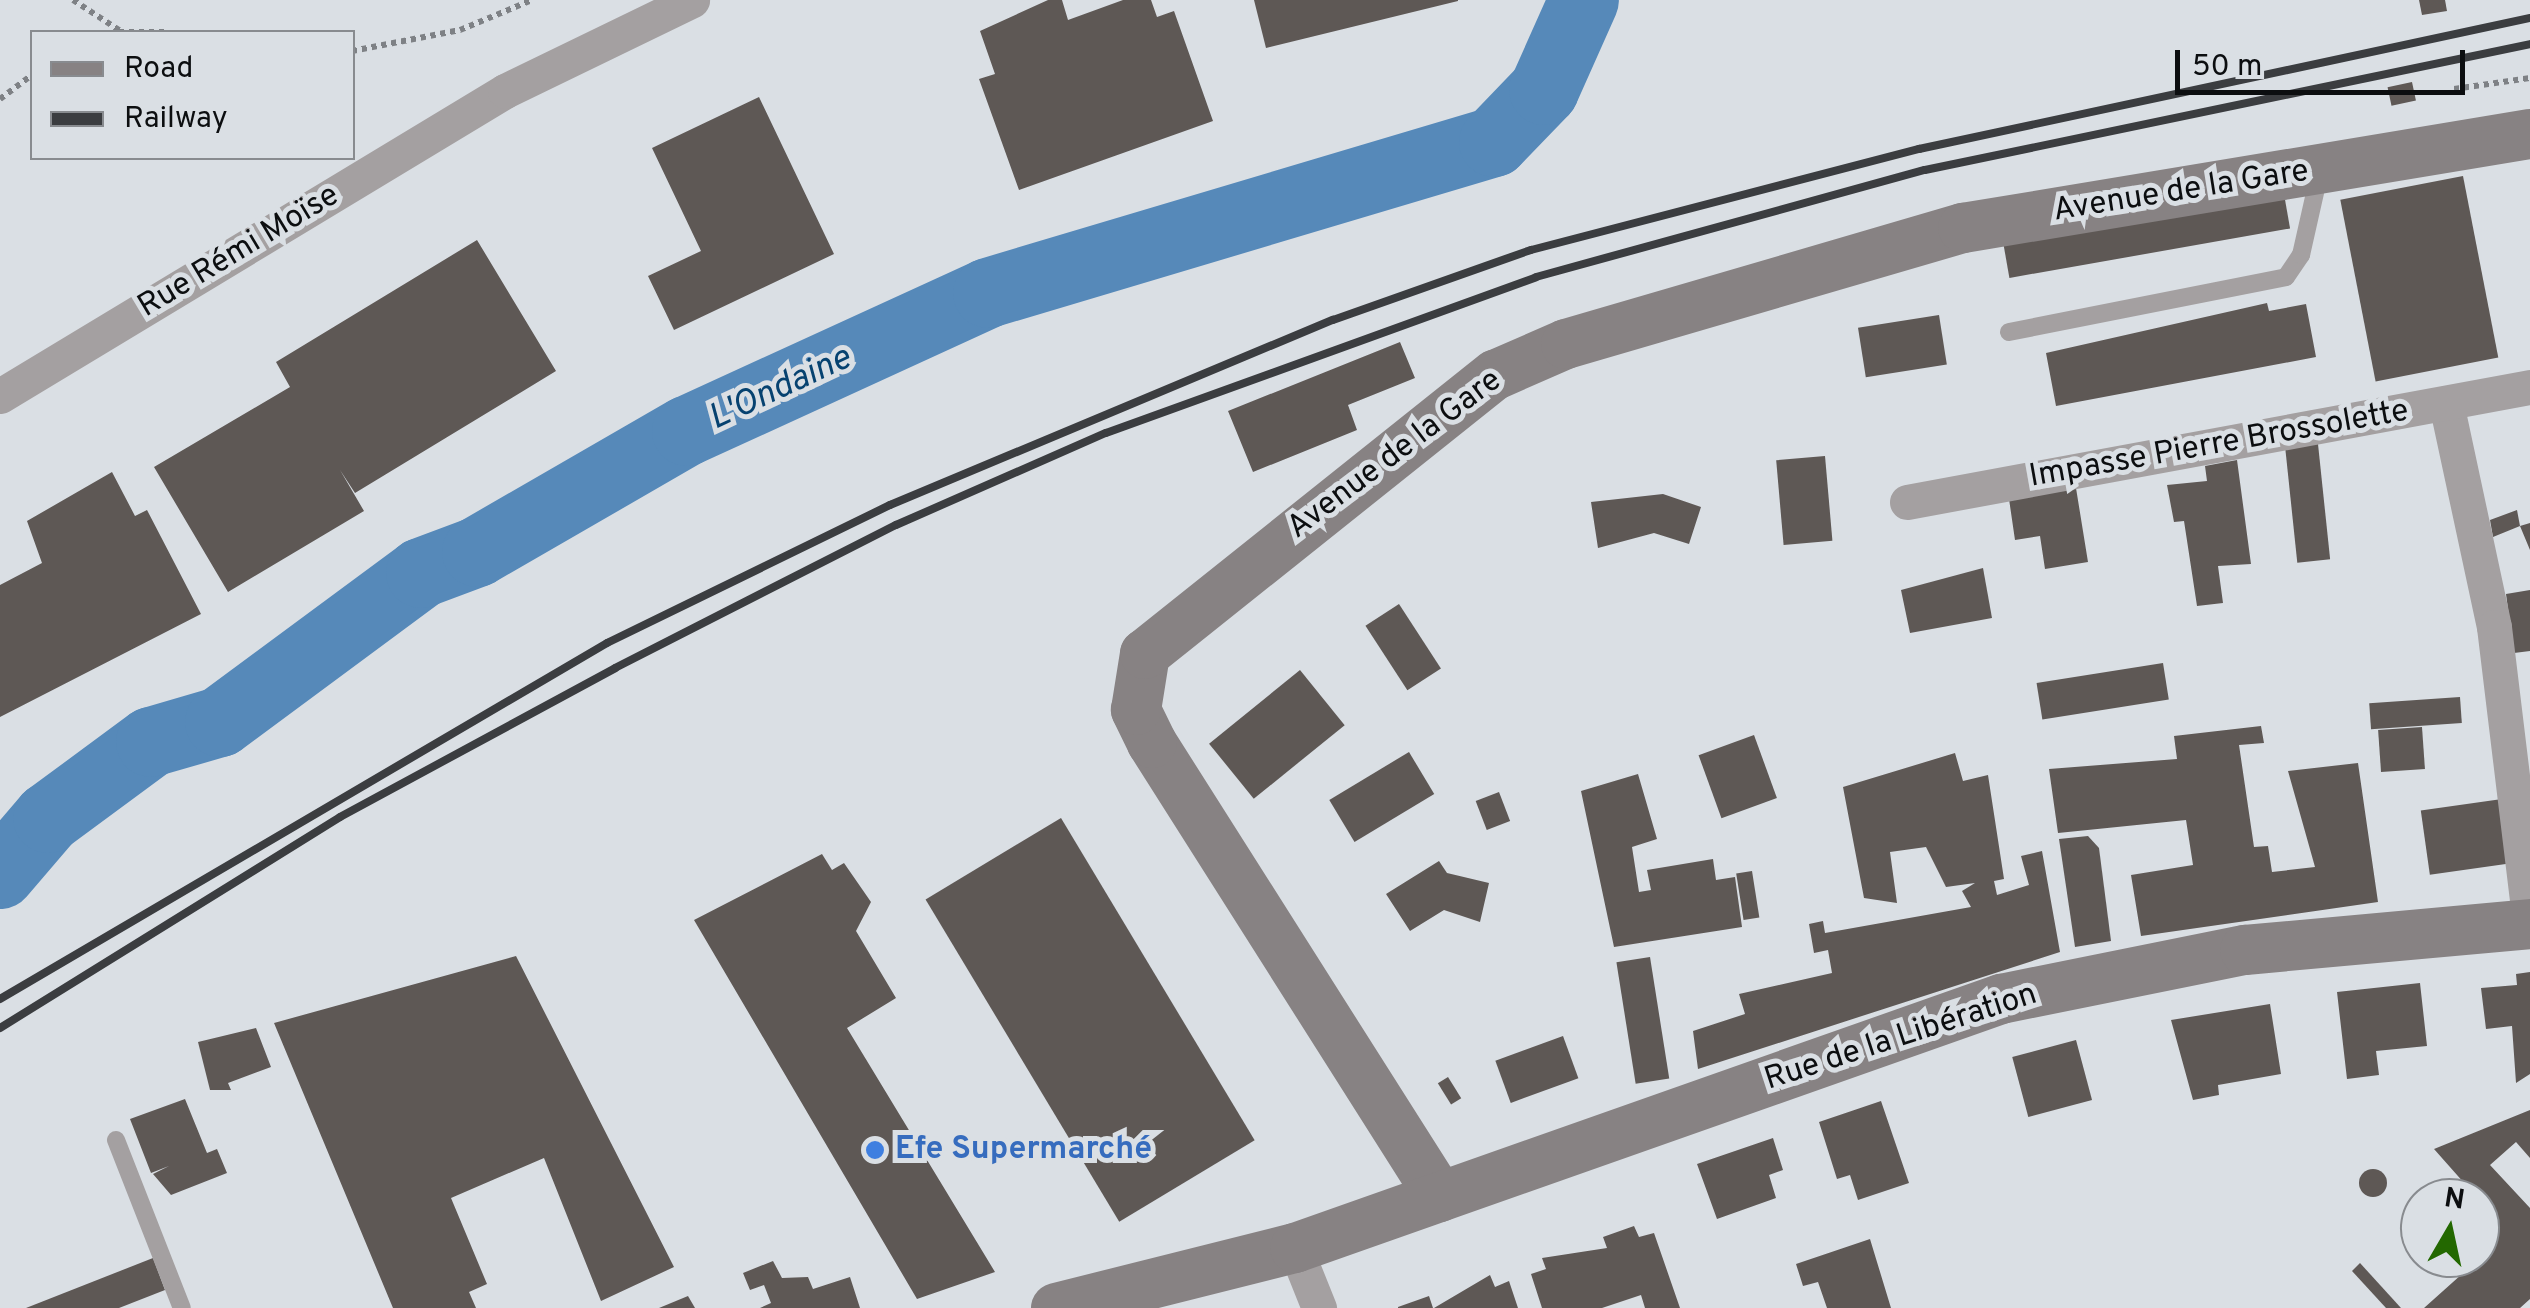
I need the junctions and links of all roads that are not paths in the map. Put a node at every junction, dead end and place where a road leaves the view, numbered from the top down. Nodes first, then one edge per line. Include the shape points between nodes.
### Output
1 (692, 0) edge
2 (2530, 134) edge
3 (2321, 169) junction
4 (2010, 332) dead end
5 (2530, 386) edge
6 (0, 396) edge
7 (2446, 403) junction
8 (1908, 502) dead end
9 (2530, 924) edge
10 (116, 1140) dead end
11 (1440, 1198) junction
12 (1295, 1248) junction
13 (182, 1308) edge
14 (1056, 1308) edge
15 (1167, 1308) edge
16 (1319, 1308) edge

1 - 6 street, Rue Rémi Moïse via 506,91
2 - 3 street, Avenue de la Gare
3 - 4 lane via 2301,255 2286,277
3 - 11 street, Avenue de la Gare via 1963,228 1566,344 1495,375 1145,654 1136,710 1152,743
5 - 7 street, Impasse Pierre Brossolette
7 - 8 street, Impasse Pierre Brossolette
7 - 9 street via 2494,626
9 - 11 street, Rue de la Libération via 2245,950 2001,998
10 - 13 lane
11 - 12 street, Rue de la Libération
12 - 14 street, Rue de la Libération
12 - 15 street, Rue de la Libération
12 - 16 street

